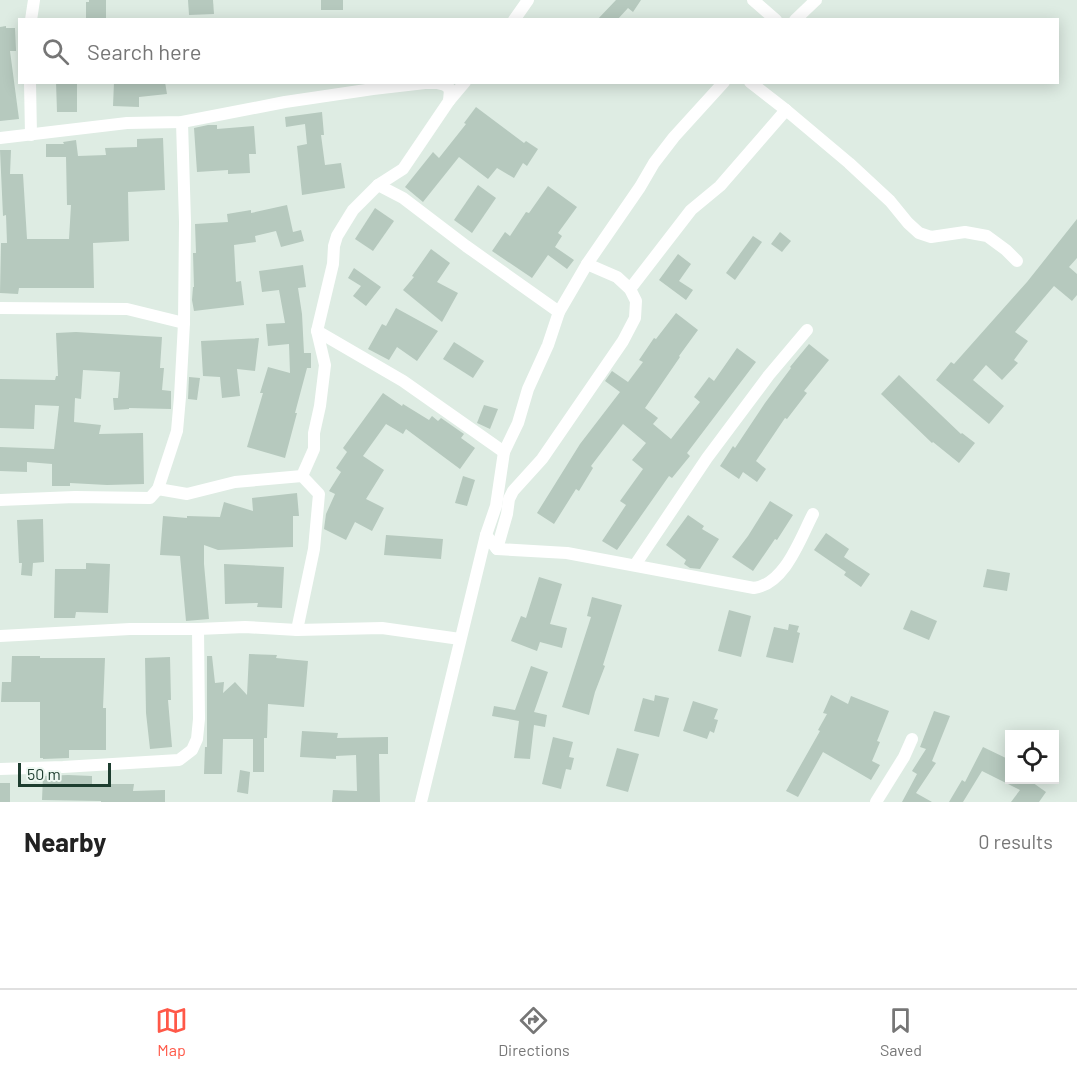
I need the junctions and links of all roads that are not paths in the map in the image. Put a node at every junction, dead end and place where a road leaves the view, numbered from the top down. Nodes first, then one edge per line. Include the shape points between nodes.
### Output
1 (34, 0) edge
2 (528, 0) edge
3 (753, 0) edge
4 (816, 0) edge
5 (31, 18) edge
6 (515, 18) edge
7 (774, 18) edge
8 (797, 18) edge
9 (30, 84) edge
10 (416, 84) edge
11 (442, 84) edge
12 (463, 84) edge
13 (722, 84) edge
14 (753, 84) edge
15 (449, 101) junction
16 (786, 110) junction
17 (182, 122) junction
18 (31, 135) junction
19 (0, 138) edge
20 (378, 185) junction
21 (1017, 261) dead end
22 (586, 264) junction
23 (630, 289) junction
24 (0, 308) edge
25 (559, 312) junction
26 (184, 323) junction
27 (807, 330) dead end
28 (317, 331) junction
29 (504, 453) junction
30 (302, 476) junction
31 (158, 489) junction
32 (0, 500) edge
33 (813, 514) dead end
34 (486, 535) junction
35 (497, 549) junction
36 (635, 565) junction
37 (198, 629) junction
38 (297, 630) junction
39 (0, 636) edge
40 (460, 639) junction
41 (912, 739) dead end
42 (0, 769) edge
43 (421, 802) edge
44 (876, 802) edge

1 - 5 street
2 - 6 street
3 - 7 street
4 - 8 street
9 - 18 street
10 - 17 street via 285,102
11 - 15 street via 450,89
12 - 15 street
13 - 22 street via 660,154
14 - 16 street
15 - 20 street via 403,169
16 - 21 street via 849,163 919,233 931,237 965,232 987,236
16 - 23 street via 720,186 691,210
17 - 18 street via 127,123
17 - 26 street
18 - 19 street
20 - 25 street via 403,198
20 - 28 street via 353,210 338,236
22 - 23 street via 617,277
22 - 25 street
23 - 35 street via 636,308 623,341 542,459 513,491
24 - 26 street via 127,309
25 - 29 street
26 - 31 street via 177,431
27 - 36 street via 706,458
28 - 29 street via 403,381
28 - 30 street via 325,365 314,448
29 - 34 street via 496,506
30 - 31 street via 235,482 187,494
30 - 38 street via 319,494 314,549
31 - 32 street via 150,498
33 - 36 street via 788,564 763,587
34 - 35 street
34 - 40 street
35 - 36 street via 567,553
37 - 38 street
37 - 39 street
37 - 42 street via 197,739 192,750 179,760
38 - 40 street via 382,628
40 - 43 street
41 - 44 street

